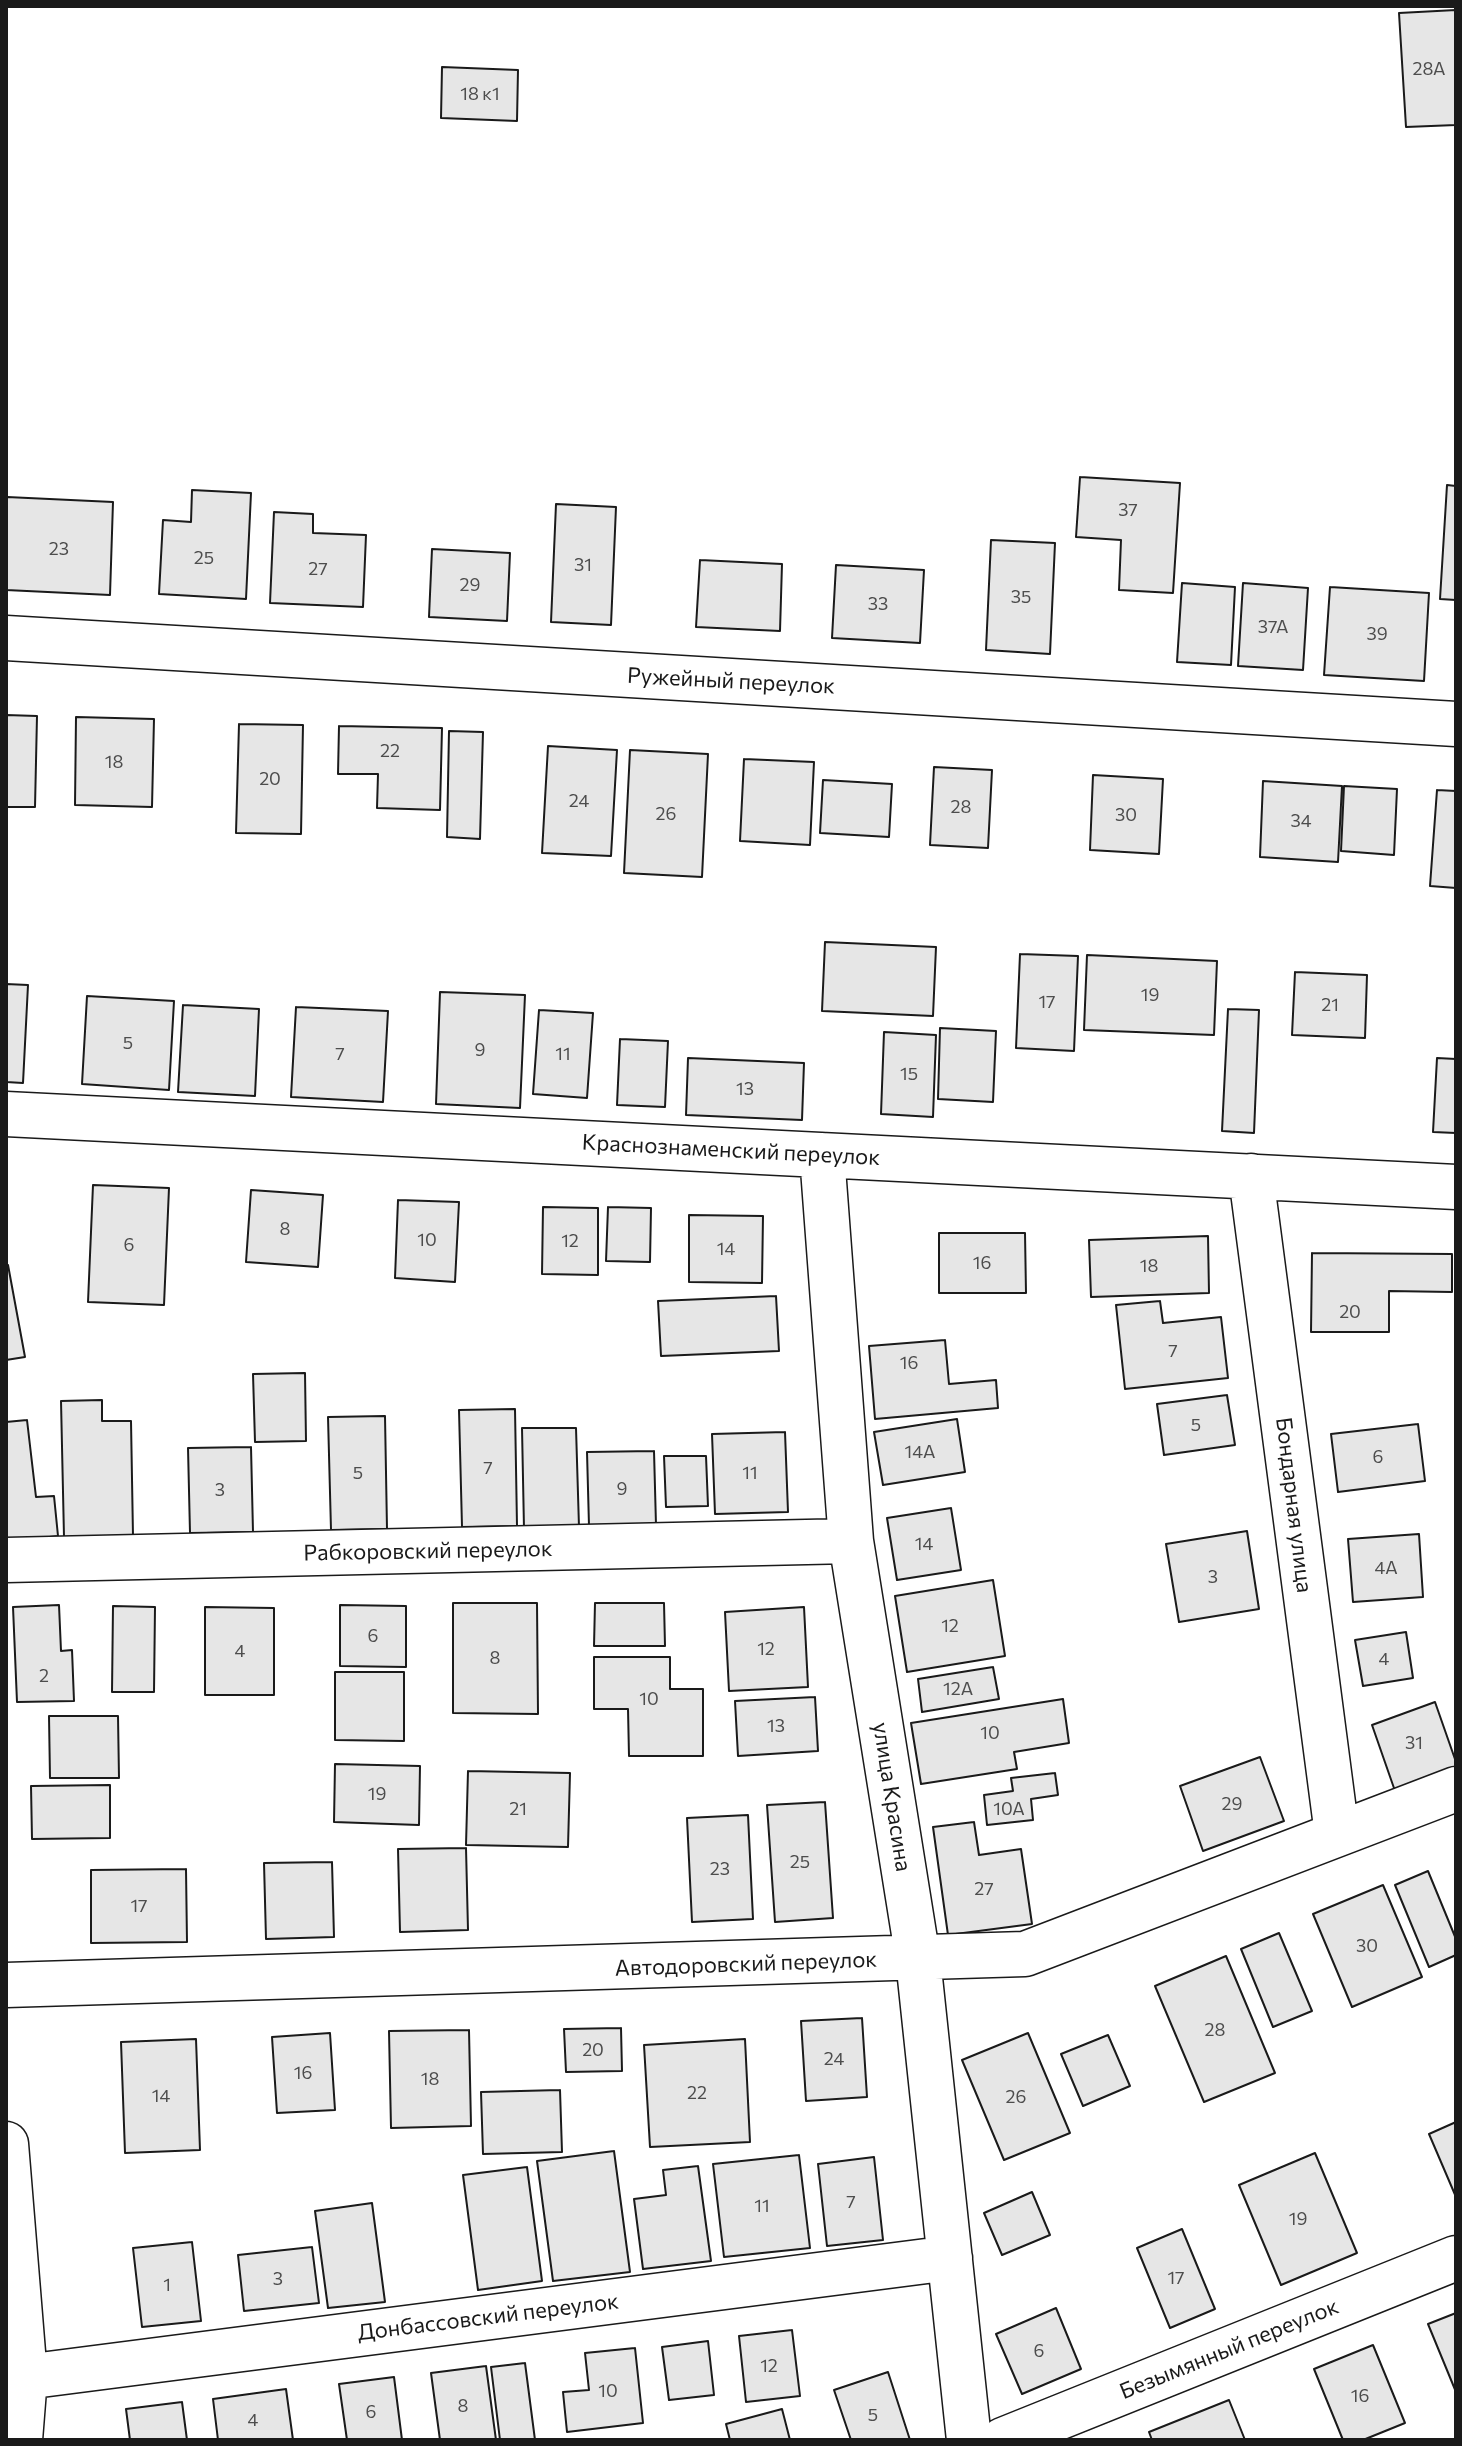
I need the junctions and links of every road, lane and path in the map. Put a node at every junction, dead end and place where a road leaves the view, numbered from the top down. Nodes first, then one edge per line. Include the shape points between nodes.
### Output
1 (6, 638) edge
2 (1456, 724) edge
3 (6, 1114) edge
4 (822, 1155) junction
5 (1251, 1176) junction
6 (1456, 1187) edge
7 (851, 1541) junction
8 (6, 1560) edge
9 (1456, 1789) edge
10 (1337, 1834) junction
11 (918, 1959) junction
12 (6, 1985) edge
13 (6, 2144) edge
14 (950, 2258) junction
15 (1456, 2258) edge
16 (25, 2377) junction
17 (20, 2440) edge
18 (969, 2440) edge
19 (1003, 2440) edge

1 - 2 street, Ружейный переулок
3 - 4 street, Краснознаменский переулок
4 - 5 street, Краснознаменский переулок
4 - 7 street, улица Красина
5 - 6 street, Краснознаменский переулок
5 - 10 street, Бондарная улица
7 - 8 street, Рабкоровский переулок
7 - 11 street, улица Красина
9 - 10 street, Автодоровский переулок
10 - 11 street, Автодоровский переулок via 1025,1954
11 - 12 street, Автодоровский переулок
11 - 14 street, улица Красина
13 - 16 street
14 - 16 street, Донбассовский переулок
14 - 18 street, улица Красина
15 - 19 street, Безымянный переулок
16 - 17 street

